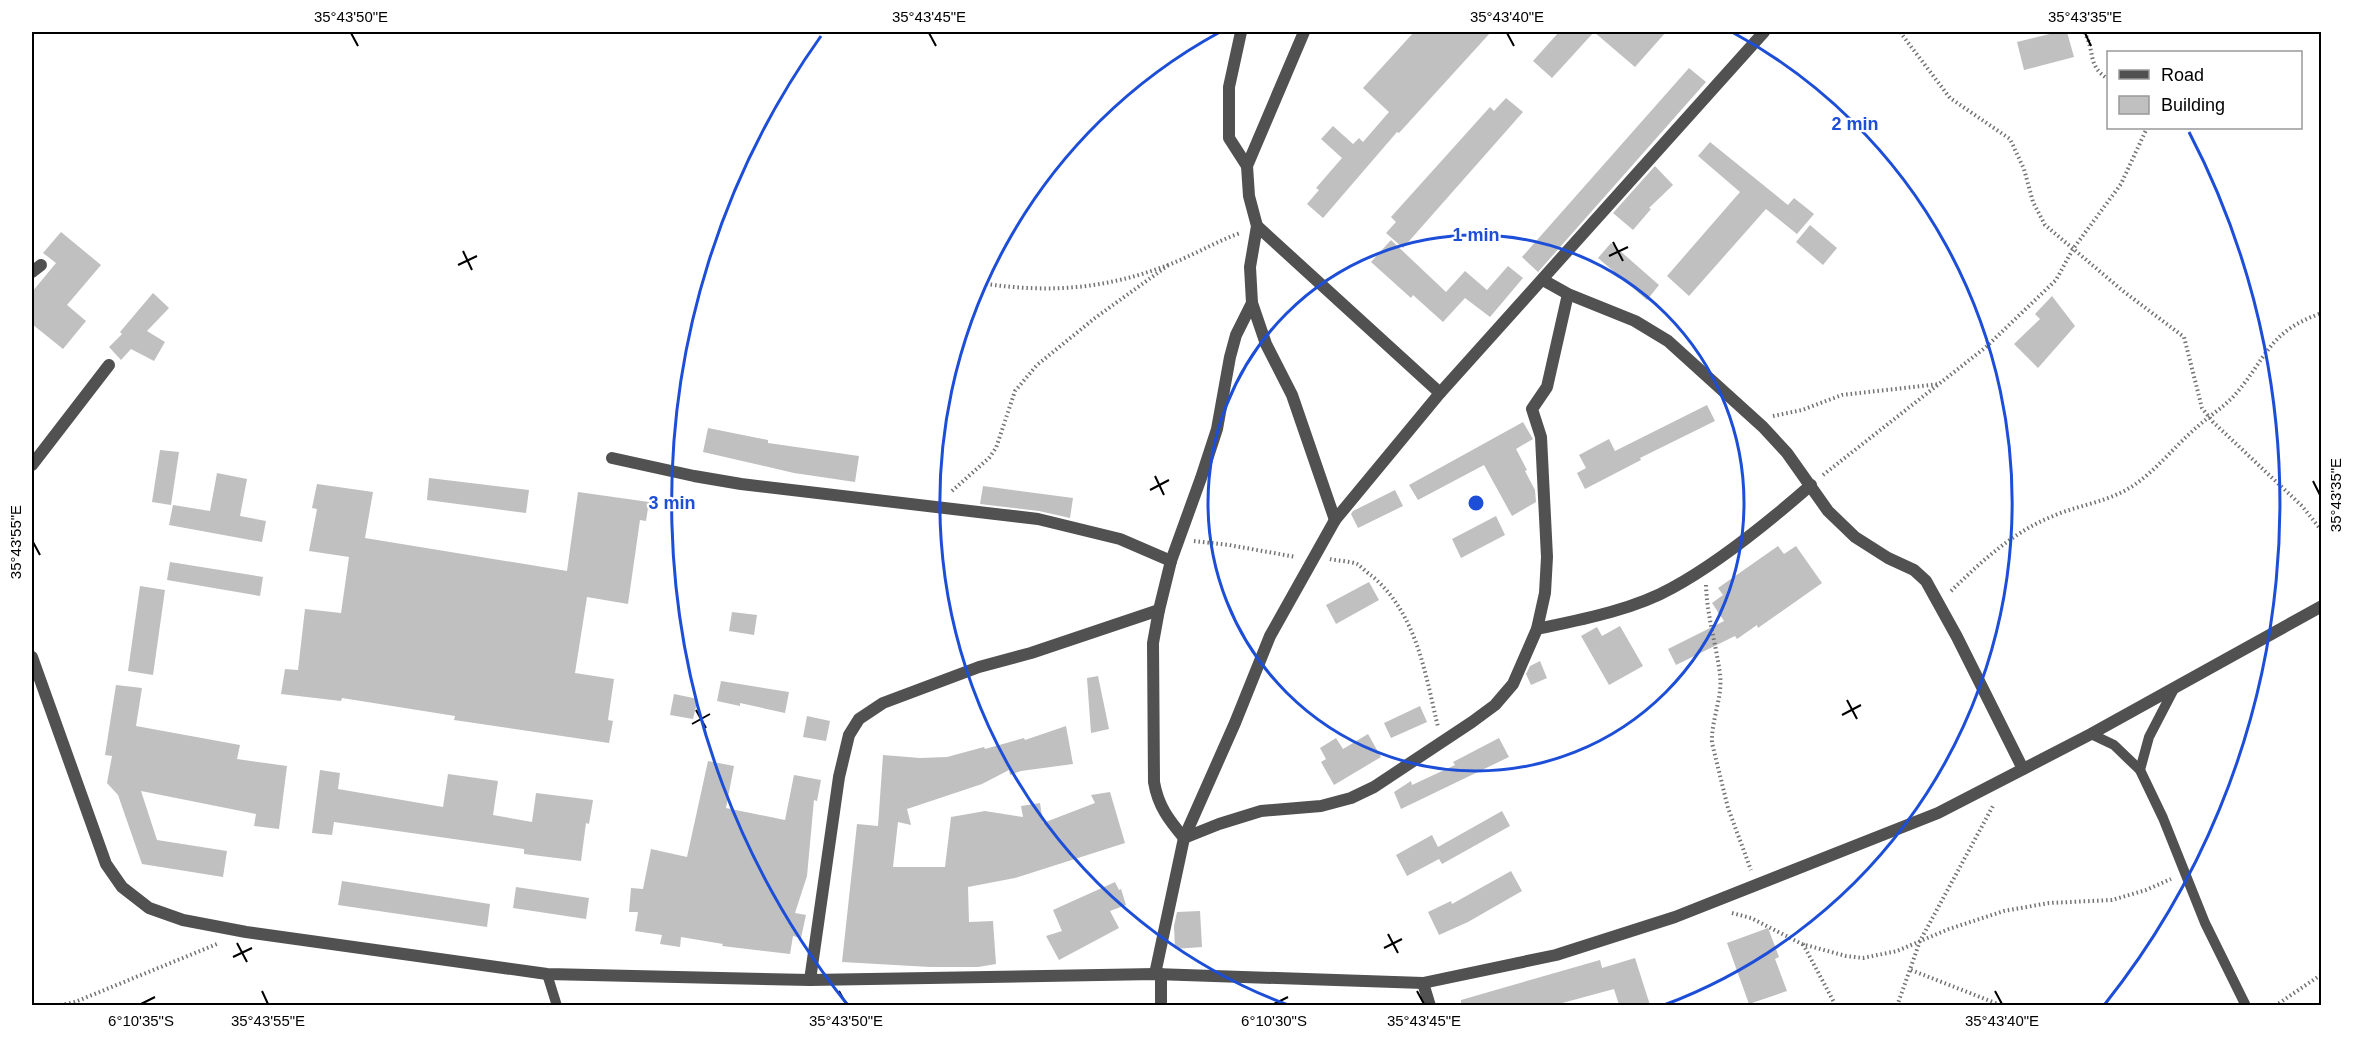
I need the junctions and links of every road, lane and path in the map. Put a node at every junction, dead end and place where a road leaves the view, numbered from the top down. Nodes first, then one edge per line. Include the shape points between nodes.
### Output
1 (1241, 32) edge
2 (1304, 32) edge
3 (1764, 32) edge
4 (1900, 32) edge
5 (2084, 32) edge
6 (2107, 78) edge
7 (2148, 129) edge
8 (1247, 166) junction
9 (1257, 226) junction
10 (2073, 249) junction
11 (1170, 264) junction
12 (1543, 280) junction
13 (986, 285) dead end
14 (1568, 294) junction
15 (1252, 303) junction
16 (2322, 313) edge
17 (109, 365) dead end
18 (1940, 384) junction
19 (1440, 393) junction
20 (2210, 417) junction
21 (1755, 419) junction
22 (612, 458) dead end
23 (32, 465) edge
24 (1811, 484) junction
25 (936, 506) junction
26 (1335, 520) junction
27 (2322, 531) edge
28 (1179, 538) junction
29 (1313, 559) junction
30 (1171, 561) junction
31 (1706, 567) junction
32 (1939, 603) junction
33 (2322, 606) edge
34 (1159, 610) junction
35 (1537, 628) junction
36 (32, 657) edge
37 (2175, 687) junction
38 (2091, 734) junction
39 (1441, 742) junction
40 (2024, 769) junction
41 (2140, 770) junction
42 (2008, 777) junction
43 (1184, 838) junction
44 (2185, 872) junction
45 (1757, 885) junction
46 (1723, 912) dead end
47 (246, 932) junction
48 (1920, 941) junction
49 (1802, 944) junction
50 (1911, 970) junction
51 (547, 974) junction
52 (1158, 974) junction
53 (2322, 974) edge
54 (810, 980) junction
55 (1423, 983) junction
56 (56, 1005) edge
57 (557, 1005) edge
58 (1161, 1005) edge
59 (1430, 1005) edge
60 (1836, 1005) edge
61 (1897, 1005) edge
62 (2003, 1005) edge
63 (2246, 1005) edge
64 (2275, 1005) edge

1 - 8 street via 1229,87 1229,138
2 - 8 street
3 - 12 street
4 - 10 path via 1950,98 2010,139 2045,225
5 - 6 path via 2092,63
7 - 10 path via 2121,184
8 - 9 street
9 - 11 path
9 - 15 street via 1250,267
9 - 19 street
10 - 18 path via 2056,280 1986,347
10 - 20 path via 2184,337 2202,408
11 - 13 path via 1083,288 1026,290
11 - 25 path via 1037,365 1015,391 1001,436 988,458
12 - 14 street
12 - 19 street
14 - 21 street via 1635,321 1668,341
14 - 35 street via 1547,387 1532,409 1541,437 1547,557 1545,593
15 - 26 street via 1266,344 1292,395
15 - 28 street via 1236,335 1216,429
16 - 20 path via 2279,335 2241,387
17 - 23 street
18 - 21 path via 1842,396 1802,410
18 - 24 path
19 - 26 street
20 - 27 path via 2302,506
20 - 32 path via 2121,494 2052,516 2024,531 1986,558
21 - 24 street
22 - 25 street via 741,484
24 - 31 street via 1783,510
24 - 32 street via 1828,511 1855,537 1914,570
25 - 30 street via 1082,528
26 - 29 street
28 - 29 path
28 - 30 street
29 - 39 path via 1357,564 1387,589 1415,640
29 - 43 street via 1270,636
30 - 34 street
31 - 35 street via 1671,589 1631,604
31 - 45 path via 1708,616 1720,674 1712,743 1728,808
32 - 40 street
33 - 37 street
34 - 43 street via 1153,643 1154,782 1164,814
34 - 54 street via 979,667 883,703 859,719 849,735 839,777
35 - 39 street via 1513,684 1495,705
36 - 47 street via 95,837 106,864 122,887 149,908 183,920
37 - 38 street
37 - 41 lane via 2149,737
38 - 40 street
38 - 41 lane via 2124,752
39 - 43 street via 1352,798 1321,806 1261,811
40 - 42 street
41 - 44 lane
42 - 45 street via 1938,813
42 - 48 path
43 - 52 street
44 - 48 path via 2127,897 2004,911
44 - 63 lane via 2205,923
45 - 55 street via 1675,917 1556,955
46 - 49 path via 1751,918
47 - 51 street
47 - 56 path via 75,1002
48 - 49 path via 1897,951 1863,958
48 - 50 path
49 - 60 path
50 - 61 path
50 - 62 path
51 - 54 street
51 - 57 lane
52 - 54 street
52 - 55 street
52 - 58 street
53 - 64 path
55 - 59 street

